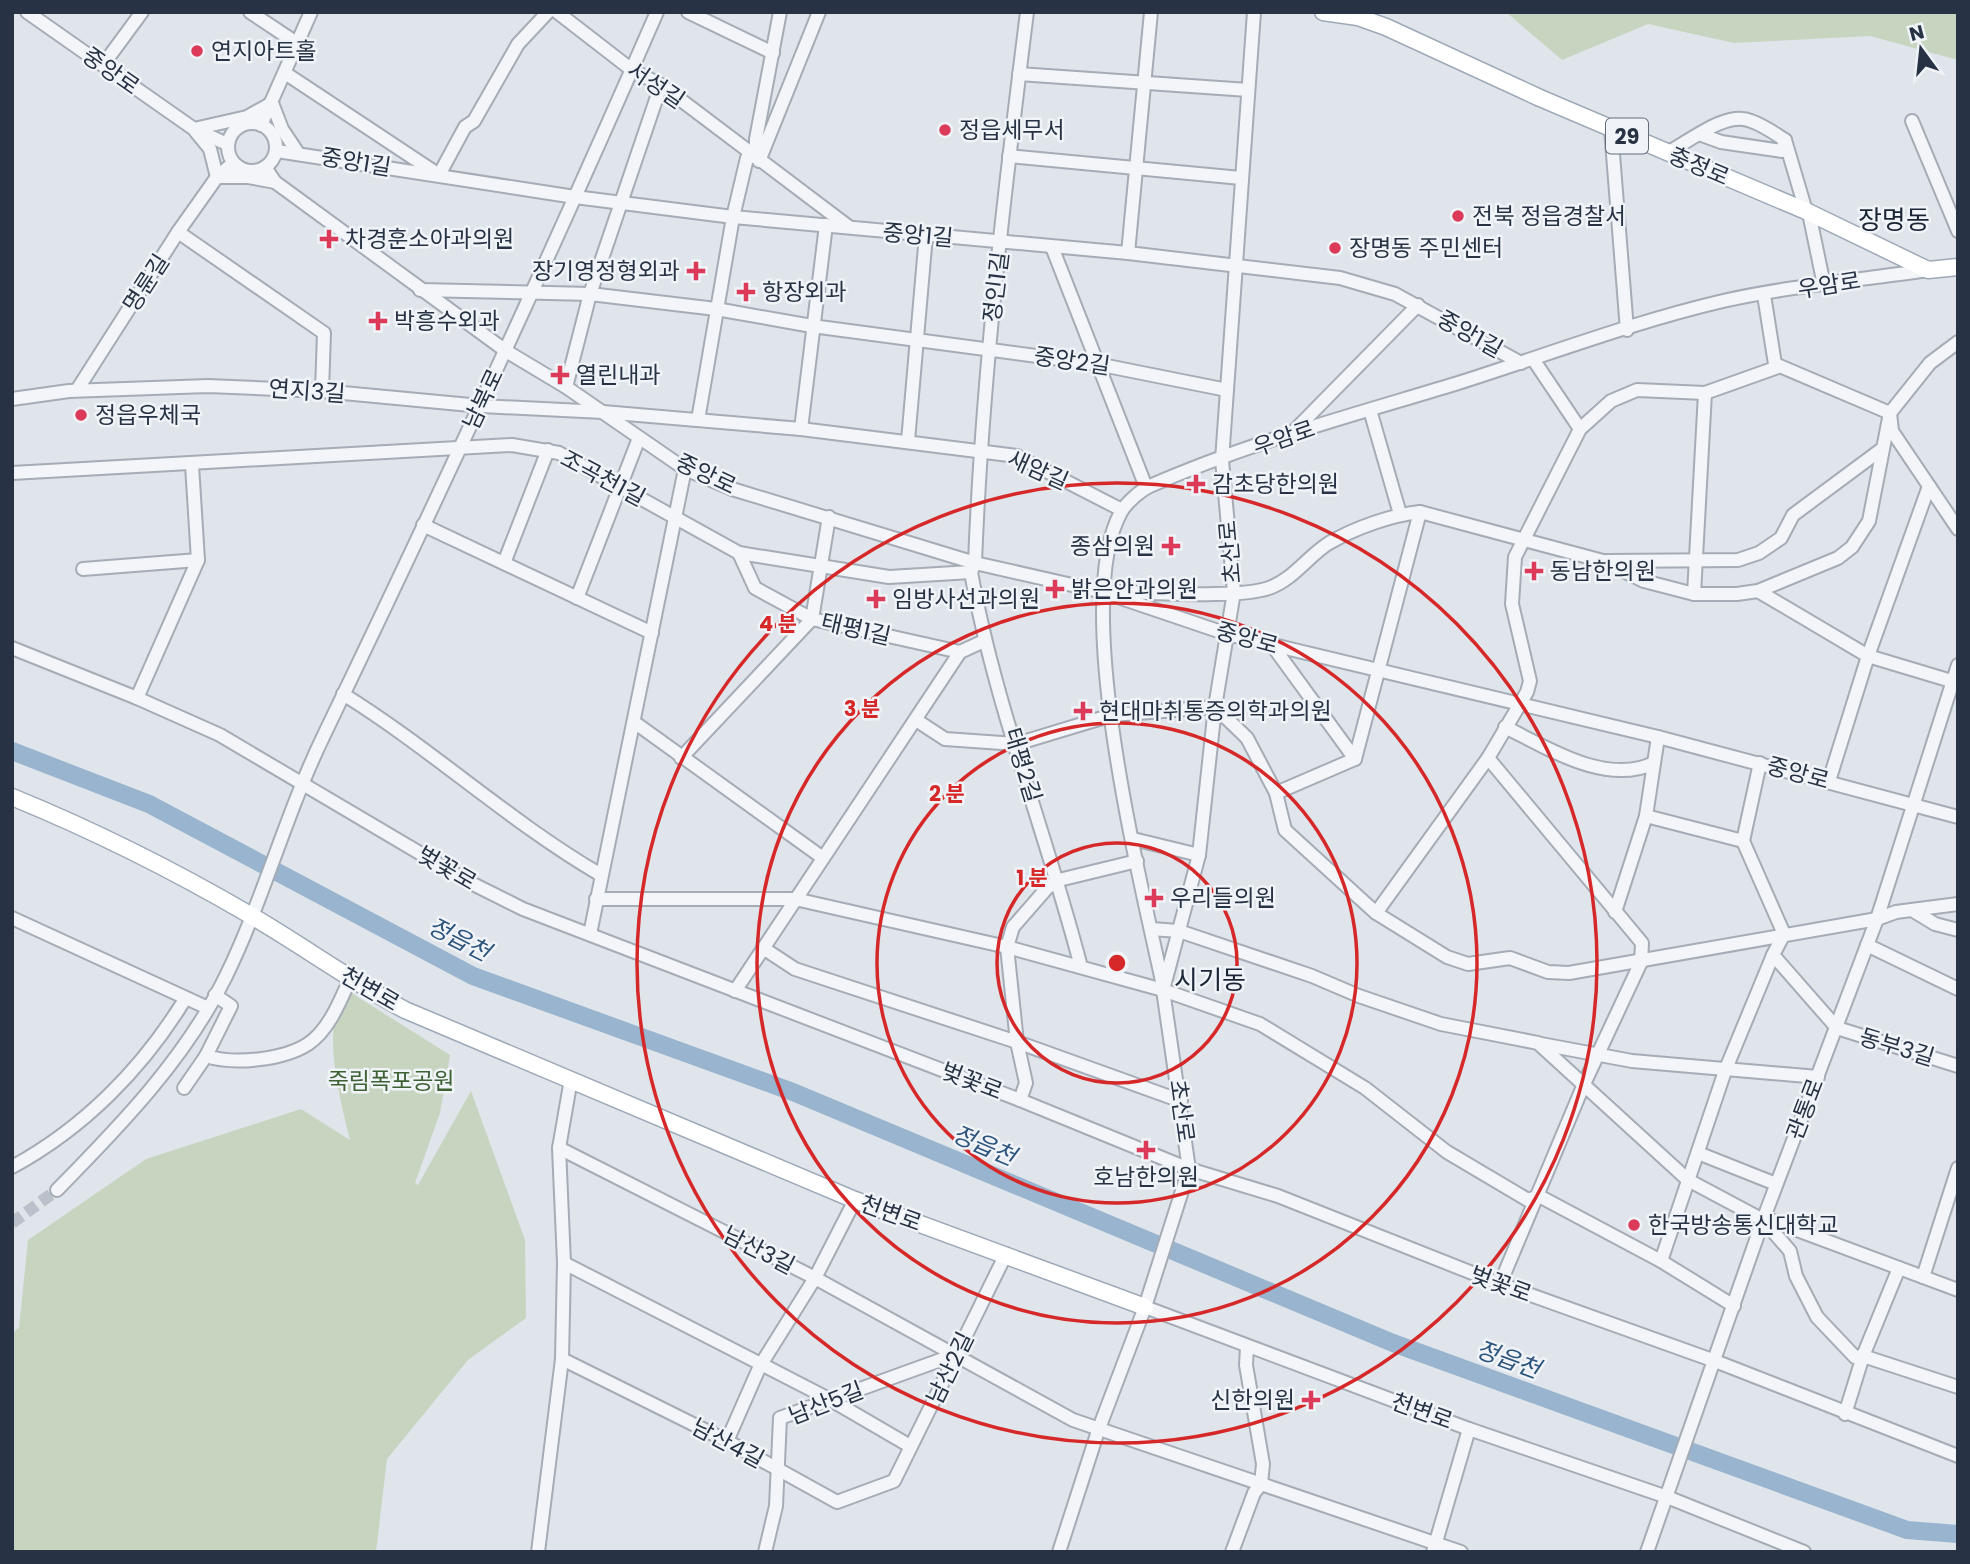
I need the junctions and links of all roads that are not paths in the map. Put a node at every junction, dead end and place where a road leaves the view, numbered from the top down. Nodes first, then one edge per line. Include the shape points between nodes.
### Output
1 (27, 12) edge
2 (250, 12) edge
3 (311, 12) edge
4 (548, 12) edge
5 (557, 12) edge
6 (657, 12) edge
7 (688, 12) edge
8 (780, 12) edge
9 (819, 12) edge
10 (1027, 12) edge
11 (1151, 12) edge
12 (1254, 12) edge
13 (1323, 12) edge
14 (140, 13) edge
15 (298, 44) junction
16 (772, 53) junction
17 (103, 65) junction
18 (632, 70) junction
19 (285, 73) junction
20 (1019, 74) junction
21 (1143, 83) junction
22 (661, 85) junction
23 (1248, 90) junction
24 (272, 103) junction
25 (1912, 121) dead end
26 (261, 125) junction
27 (194, 129) junction
28 (1611, 129) junction
29 (1702, 135) junction
30 (1785, 140) junction
31 (227, 144) junction
32 (277, 150) junction
33 (298, 153) junction
34 (1667, 153) junction
35 (1009, 156) junction
36 (757, 158) junction
37 (233, 163) junction
38 (265, 167) junction
39 (1135, 167) junction
40 (439, 175) junction
41 (217, 177) junction
42 (1241, 178) junction
43 (275, 183) junction
44 (575, 197) junction
45 (619, 202) junction
46 (1808, 212) junction
47 (733, 217) junction
48 (826, 225) junction
49 (850, 228) junction
50 (1958, 231) edge
51 (178, 232) junction
52 (926, 235) junction
53 (1001, 242) junction
54 (1052, 247) junction
55 (1128, 253) junction
56 (1234, 264) junction
57 (1958, 267) edge
58 (1928, 270) junction
59 (1824, 285) junction
60 (420, 290) junction
61 (590, 294) junction
62 (531, 295) junction
63 (1764, 295) junction
64 (1418, 305) junction
65 (716, 309) junction
66 (812, 326) junction
67 (1627, 330) junction
68 (916, 340) junction
69 (1958, 342) edge
70 (989, 350) junction
71 (506, 351) junction
72 (1527, 361) junction
73 (1097, 364) junction
74 (1778, 367) junction
75 (566, 387) junction
76 (77, 390) junction
77 (1227, 390) junction
78 (322, 391) junction
79 (1704, 393) junction
80 (12, 400) edge
81 (481, 406) junction
82 (1370, 410) junction
83 (603, 412) junction
84 (1890, 414) junction
85 (698, 421) junction
86 (801, 429) junction
87 (1580, 429) junction
88 (1290, 435) junction
89 (639, 438) junction
90 (908, 440) junction
91 (460, 447) junction
92 (979, 449) junction
93 (1882, 449) junction
94 (548, 450) junction
95 (1222, 460) junction
96 (192, 465) junction
97 (685, 469) junction
98 (12, 473) edge
99 (620, 485) junction
100 (1929, 486) junction
101 (1146, 487) junction
102 (1122, 510) junction
103 (1420, 512) junction
104 (1400, 514) junction
105 (829, 517) junction
106 (675, 519) junction
107 (423, 525) junction
108 (1958, 529) edge
109 (1522, 540) junction
110 (739, 553) junction
111 (198, 560) junction
112 (1697, 560) junction
113 (1603, 561) junction
114 (504, 563) junction
115 (822, 565) junction
116 (973, 567) junction
117 (83, 569) dead end
118 (1758, 591) junction
119 (1103, 592) junction
120 (1234, 592) junction
121 (1695, 594) junction
122 (577, 598) junction
123 (811, 619) junction
124 (652, 633) junction
125 (1227, 634) junction
126 (984, 641) junction
127 (1272, 645) junction
128 (12, 649) edge
129 (960, 652) junction
130 (1868, 656) junction
131 (1958, 665) edge
132 (1380, 671) junction
133 (1955, 682) edge
134 (344, 694) junction
135 (137, 698) junction
136 (1520, 705) junction
137 (1214, 707) junction
138 (1112, 715) junction
139 (916, 720) junction
140 (634, 722) junction
141 (1505, 727) junction
142 (1658, 737) junction
143 (1016, 744) junction
144 (681, 758) junction
145 (1488, 758) junction
146 (1355, 759) junction
147 (1654, 763) junction
148 (1760, 764) junction
149 (1829, 781) junction
150 (301, 782) junction
151 (1276, 793) junction
152 (12, 797) edge
153 (1912, 805) junction
154 (1646, 816) junction
155 (1958, 817) edge
156 (1133, 839) junction
157 (1743, 841) junction
158 (1199, 855) junction
159 (823, 858) junction
160 (1137, 861) junction
161 (601, 874) junction
162 (1059, 880) junction
163 (596, 898) junction
164 (795, 900) junction
165 (1958, 904) edge
166 (1912, 910) junction
167 (1615, 912) junction
168 (1376, 913) junction
169 (252, 916) junction
170 (12, 918) edge
171 (1877, 919) junction
172 (1151, 929) junction
173 (1958, 930) edge
174 (1179, 931) junction
175 (590, 934) junction
176 (1784, 934) junction
177 (1867, 945) junction
178 (1007, 947) junction
179 (763, 948) junction
180 (1773, 955) junction
181 (1641, 962) junction
182 (1082, 967) junction
183 (351, 979) junction
184 (1958, 989) edge
185 (1163, 990) junction
186 (735, 991) junction
187 (215, 995) junction
188 (185, 999) junction
189 (206, 1011) junction
190 (222, 1025) junction
191 (1837, 1028) junction
192 (1017, 1042) junction
193 (1538, 1043) junction
194 (1598, 1054) junction
195 (206, 1056) junction
196 (1958, 1066) edge
197 (1725, 1071) junction
198 (1818, 1077) junction
199 (571, 1079) junction
200 (1584, 1084) junction
201 (184, 1088) dead end
202 (1020, 1100) junction
203 (1181, 1101) junction
204 (559, 1148) junction
205 (1698, 1153) junction
206 (12, 1167) edge
207 (1958, 1168) edge
208 (1189, 1169) junction
209 (1688, 1180) junction
210 (1776, 1184) junction
211 (57, 1190) tunnel mouth
212 (1539, 1196) junction
213 (855, 1200) junction
214 (1764, 1219) junction
215 (1006, 1254) junction
216 (1661, 1261) junction
217 (564, 1263) junction
218 (1899, 1268) junction
219 (1923, 1277) junction
220 (815, 1278) junction
221 (1500, 1284) junction
222 (1958, 1290) edge
223 (1734, 1306) junction
224 (1145, 1307) junction
225 (1247, 1347) junction
226 (957, 1354) junction
227 (1863, 1356) junction
228 (562, 1359) junction
229 (1715, 1361) junction
230 (760, 1366) junction
231 (1958, 1387) edge
232 (831, 1400) junction
233 (1845, 1414) junction
234 (1469, 1429) junction
235 (1098, 1431) junction
236 (727, 1441) junction
237 (911, 1446) junction
238 (1957, 1455) edge
239 (779, 1470) junction
240 (894, 1481) joint
241 (1261, 1484) junction
242 (1667, 1497) junction
243 (1762, 1538) junction
244 (1435, 1548) edge
245 (538, 1552) edge
246 (765, 1552) edge
247 (1059, 1552) edge
248 (1232, 1552) edge
249 (1461, 1552) edge
250 (1647, 1552) edge
251 (1757, 1552) edge
252 (1804, 1552) edge

1 - 17 street, 중앙로
2 - 15 street
3 - 15 street
4 - 40 street via 518,44
5 - 18 street, 서성길
6 - 18 street, 남북로
7 - 16 street
8 - 16 street
9 - 36 street
10 - 20 street, 정인1길
11 - 21 street
12 - 23 street, 초산로
13 - 28 main road, 충정로 / 29 via 1386,27
14 - 17 street
15 - 19 street
16 - 36 street via 756,139
17 - 27 street, 중앙로
18 - 22 street, 서성길
18 - 44 street, 남북로
19 - 24 street
19 - 40 street
20 - 21 street
20 - 35 street, 정인1길
21 - 23 street
21 - 39 street
22 - 36 street, 서성길
22 - 45 street
23 - 42 street, 초산로
24 - 26 street
24 - 27 street via 247,117
24 - 33 street
25 - 50 street
26 - 31 street via 241,125
26 - 32 street via 273,135
27 - 31 street
27 - 41 street via 210,149
28 - 34 main road, 충정로 / 29
28 - 67 street
29 - 30 street via 1782,151
29 - 30 street via 1707,127 1735,118 1750,120
29 - 34 street
30 - 46 street
31 - 37 street
32 - 33 street, 중앙1길
32 - 38 street
33 - 40 street, 중앙1길
33 - 43 street via 283,156 274,168
34 - 46 main road, 충정로 / 29
35 - 39 street
35 - 53 street, 정인1길
36 - 47 street via 747,158
36 - 49 street, 서성길
37 - 38 street via 250,171
37 - 41 street, 명륜길
38 - 43 street
39 - 42 street
39 - 55 street
40 - 44 street, 중앙1길
41 - 43 street
41 - 51 street, 명륜길
42 - 56 street, 초산로
43 - 60 street, 중앙로
44 - 45 street, 중앙1길
44 - 62 street, 남북로
45 - 47 street, 중앙1길
45 - 61 street
46 - 58 main road, 충정로 / 29
46 - 59 street
47 - 48 street, 중앙1길
47 - 65 street
48 - 49 street, 중앙1길
48 - 66 street
49 - 52 street, 중앙1길
51 - 76 street, 명륜길
51 - 78 street via 324,333
52 - 53 street, 중앙1길
52 - 68 street
53 - 54 street, 중앙1길
53 - 70 street, 정인1길
54 - 55 street, 중앙1길
54 - 73 street
55 - 56 street, 중앙1길
56 - 64 street, 중앙1길 via 1340,278
56 - 77 street, 초산로
57 - 58 main road
58 - 59 street, 우암로
59 - 63 street, 우암로
60 - 62 street, 중앙2길
60 - 71 street, 중앙로
61 - 62 street, 중앙2길
61 - 65 street, 중앙2길
61 - 75 street
62 - 71 street, 남북로
63 - 67 street, 우암로 via 1724,301
63 - 74 street
64 - 72 street, 중앙1길
64 - 88 street
65 - 66 street, 중앙2길
65 - 85 street
66 - 68 street, 중앙2길
66 - 86 street
67 - 72 street, 우암로
68 - 70 street, 중앙2길
68 - 90 street
69 - 84 street via 1930,363
70 - 73 street, 중앙2길
70 - 92 street, 정인1길
71 - 75 street, 중앙로
71 - 81 street, 남북로
72 - 82 street, 우암로
72 - 87 street
73 - 77 street, 중앙2길
73 - 101 street
74 - 79 street
74 - 84 street
75 - 83 street, 중앙로
76 - 78 street, 연지3길 via 208,386
76 - 80 street, 연지3길
77 - 95 street, 초산로
78 - 81 street, 연지3길
79 - 87 street via 1637,390 1611,401
79 - 112 street
81 - 83 street, 연지3길
81 - 91 street, 남북로
82 - 88 street, 우암로
82 - 104 street
83 - 85 street, 새암길
83 - 89 street, 중앙로
84 - 93 street
84 - 100 street via 1892,431
85 - 86 street, 새암길
86 - 90 street, 새암길
87 - 109 street
88 - 95 street, 우암로
89 - 97 street, 중앙로
89 - 99 street
90 - 92 street, 새암길
91 - 94 street, 조곡천1길 via 512,445
91 - 96 street, 조곡천1길
91 - 107 street, 남북로
92 - 102 street, 새암길 via 1017,456
92 - 116 street, 정인1길
93 - 112 street via 1793,515 1782,538 1772,546 1738,559
93 - 118 street via 1869,521 1852,547 1838,558
94 - 99 street, 조곡천1길
94 - 114 street
95 - 101 street, 우암로
95 - 120 street, 초산로
96 - 98 street, 조곡천1길
96 - 111 street
97 - 105 street, 중앙로 via 732,489
97 - 106 street
99 - 106 street, 조곡천1길
99 - 122 street
100 - 108 street
100 - 130 street
101 - 102 street, 우암로
102 - 119 street, 우암로 via 1110,545
103 - 104 street
103 - 109 street
103 - 132 street
104 - 120 street via 1329,543 1298,571 1269,588
105 - 115 street
105 - 116 street, 중앙로
106 - 110 street, 조곡천1길
106 - 124 street
107 - 114 street
107 - 134 street, 남북로
109 - 113 street
109 - 136 street via 1515,557 1512,604 1530,681
110 - 115 street, 조곡천1길
110 - 123 street, 태평1길 via 755,588
111 - 117 street
111 - 135 street
112 - 113 street
112 - 121 street
113 - 121 street via 1644,581
114 - 122 street
115 - 116 street, 조곡천1길 via 889,577
115 - 123 street
116 - 119 street, 중앙로
116 - 126 street, 태평2길
118 - 121 street
118 - 130 street
119 - 120 street
119 - 125 street, 중앙로
119 - 138 street, 우암로 via 1104,656
120 - 125 street, 초산로
122 - 124 street
123 - 129 street, 태평1길
123 - 144 street
124 - 140 street
125 - 127 street, 중앙로
125 - 137 street, 초산로
126 - 129 street
126 - 143 street, 태평2길
127 - 132 street, 중앙로
127 - 146 street
128 - 135 street, 벚꽃로
129 - 139 street
130 - 133 street
130 - 149 street
131 - 133 street, 관통로
132 - 136 street, 중앙로
132 - 146 street
133 - 153 street, 관통로
134 - 150 street, 남북로
134 - 161 street via 546,843
135 - 150 street, 벚꽃로 via 220,735
136 - 141 street
136 - 142 street, 중앙로
137 - 138 street
137 - 151 street via 1247,738
137 - 158 street, 초산로
138 - 143 street
138 - 156 street, 우암로
139 - 143 street via 945,739
139 - 159 street
140 - 144 street
140 - 161 street
141 - 145 street
141 - 147 street via 1601,768 1637,771
142 - 147 street
142 - 148 street, 중앙로
143 - 162 street, 태평2길
144 - 159 street
145 - 167 street
145 - 168 street
146 - 151 street
147 - 154 street
148 - 149 street, 중앙로
148 - 157 street
149 - 153 street, 중앙로
150 - 169 street, 남북로
150 - 175 street, 벚꽃로 via 467,881 523,909
151 - 168 street via 1285,830
152 - 169 main road, 천변로 via 105,837
153 - 155 street, 중앙로
153 - 171 street, 관통로
154 - 157 street
154 - 167 street
156 - 158 street
156 - 160 street, 우암로
157 - 176 street
158 - 174 street, 초산로
159 - 164 street
160 - 162 street
160 - 172 street, 우암로
161 - 163 street
162 - 178 street via 1013,927
162 - 182 street, 태평2길
163 - 164 street
163 - 175 street
164 - 178 street
164 - 179 street
165 - 166 street
166 - 171 street
166 - 173 street
167 - 181 street via 1642,943
168 - 181 street via 1447,957 1468,964 1510,958 1548,972 1569,973
169 - 183 main road, 천변로
169 - 187 street, 남북로
170 - 188 street
171 - 176 street
171 - 177 street, 관통로
172 - 174 street
172 - 185 street, 우암로
174 - 185 street, 초산로
174 - 193 street via 1441,1024
175 - 186 street, 벚꽃로
176 - 180 street
176 - 181 street
177 - 184 street
177 - 191 street, 관통로
178 - 182 street
178 - 192 street
179 - 186 street
179 - 192 street via 795,969
180 - 191 street
180 - 197 street
181 - 194 street
182 - 185 street
183 - 195 street via 326,1026 308,1044 248,1061
183 - 199 main road, 천변로 via 405,1010
185 - 203 street, 초산로
185 - 212 street via 1260,1024 1365,1088 1447,1153 1528,1200
186 - 202 street, 벚꽃로
187 - 189 street, 남북로
187 - 190 street via 232,1006
188 - 189 street
188 - 206 street via 152,1047 76,1127
189 - 190 street
189 - 211 street, 남북로 via 183,1047 107,1140
190 - 195 street
191 - 196 street, 동부3길
191 - 198 street, 관통로
192 - 202 street via 1026,1083
192 - 203 street
193 - 194 street
193 - 200 street
194 - 197 street
194 - 200 street
195 - 201 street
197 - 198 street
197 - 205 street
198 - 210 street, 관통로
199 - 204 street
199 - 213 main road, 천변로
200 - 209 street
200 - 212 street
202 - 208 street, 벚꽃로
203 - 208 street, 초산로
204 - 217 street
204 - 220 street, 남산3길
205 - 209 street
205 - 210 street
207 - 219 street
208 - 221 street, 벚꽃로 via 1278,1196
208 - 224 street
209 - 214 street
209 - 216 street
210 - 214 street, 관통로
212 - 216 street
212 - 221 street
213 - 215 main road, 천변로
213 - 220 street
214 - 218 street
214 - 223 street, 관통로
214 - 227 street via 1790,1251 1796,1276 1817,1317 1855,1357
215 - 224 main road, 천변로
215 - 226 street, 남산2길
216 - 223 street
217 - 228 street
217 - 230 street
218 - 219 street
218 - 227 street
219 - 222 street
220 - 226 street, 남산3길
220 - 230 street
221 - 229 street, 벚꽃로
223 - 229 street, 관통로
224 - 225 street, 천변로
224 - 235 street
225 - 234 street, 천변로
225 - 241 street via 1263,1464
226 - 232 street, 남산5길
226 - 235 street, 남산3길
226 - 237 street, 남산2길
227 - 231 street
227 - 233 street
228 - 236 street, 남산4길
228 - 245 street
229 - 233 street, 벚꽃로
229 - 242 street, 관통로
230 - 232 street
230 - 236 street
232 - 237 street
232 - 239 street, 남산5길 via 780,1418
233 - 238 street, 벚꽃로
234 - 242 street, 천변로
234 - 244 street
235 - 241 street, 남산3길
235 - 247 street
236 - 239 street, 남산4길
237 - 240 street, 남산2길
239 - 240 street, 남산4길 via 837,1502
239 - 246 street, 남산5길
241 - 244 street, 남산3길
241 - 248 street
242 - 243 street, 천변로
242 - 250 street, 관통로
243 - 251 street
243 - 252 street, 천변로
244 - 249 street, 남산3길

